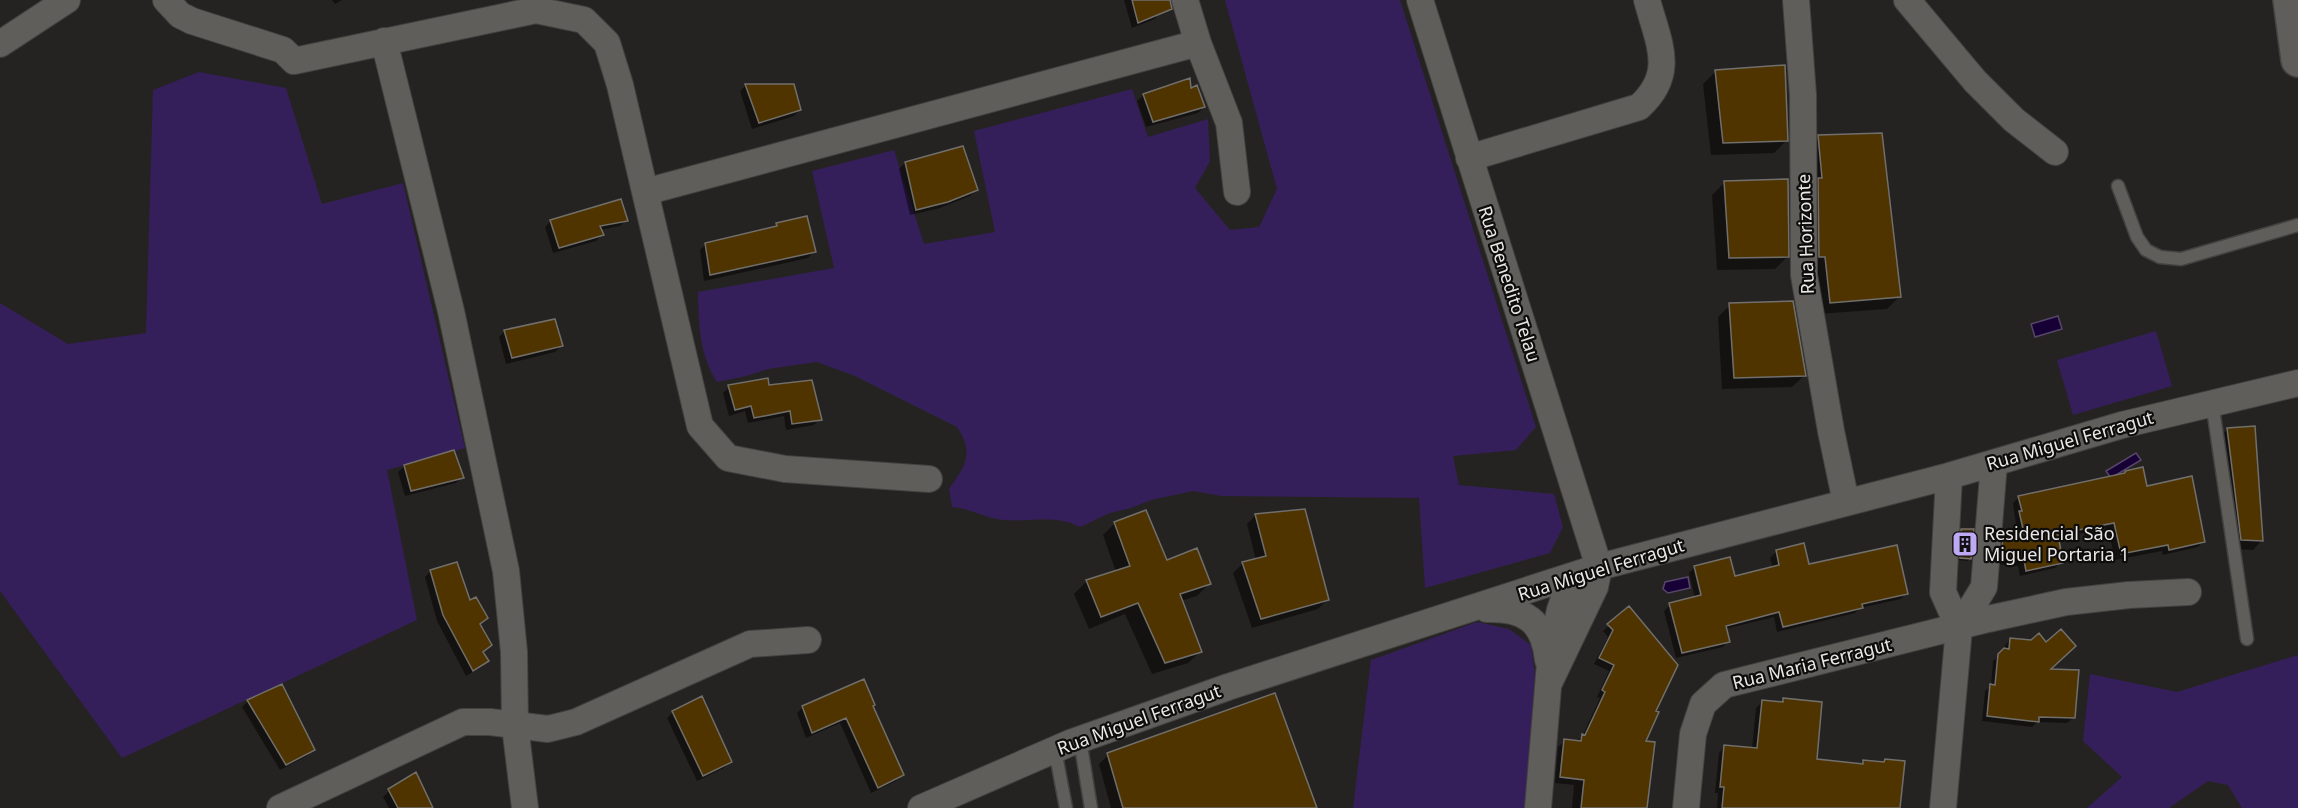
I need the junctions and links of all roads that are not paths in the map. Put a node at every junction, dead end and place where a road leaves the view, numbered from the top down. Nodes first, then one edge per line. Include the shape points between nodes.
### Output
1 (67, 0) edge
2 (166, 0) edge
3 (1185, 0) edge
4 (1420, 0) edge
5 (1647, 0) edge
6 (1796, 0) edge
7 (1908, 0) edge
8 (2290, 0) edge
9 (384, 40) junction
10 (1198, 43) junction
11 (0, 44) edge
12 (2298, 60) edge
13 (2055, 152) dead end
14 (1468, 158) junction
15 (2118, 186) dead end
16 (645, 192) junction
17 (1237, 192) dead end
18 (2298, 225) edge
19 (2298, 383) edge
20 (2212, 402) junction
21 (1994, 463) junction
22 (1949, 476) junction
23 (929, 480) dead end
24 (1846, 502) junction
25 (1599, 567) junction
26 (1572, 576) junction
27 (2188, 592) dead end
28 (1473, 609) junction
29 (1959, 628) junction
30 (2247, 639) dead end
31 (807, 640) dead end
32 (1550, 681) junction
33 (515, 726) junction
34 (1080, 740) junction
35 (1055, 750) junction
36 (280, 808) edge
37 (525, 808) edge
38 (921, 808) edge
39 (1066, 808) edge
40 (1091, 808) edge
41 (1538, 808) edge
42 (1686, 808) edge
43 (1943, 808) edge

1 - 11 street
2 - 9 street via 192,21 283,50 294,61
3 - 10 street
4 - 14 street, Rua Benedito Telau
5 - 14 street via 1662,69 1651,96 1639,107
6 - 24 street, Rua Horizonte via 1803,95 1804,275
7 - 13 street via 1976,81 2014,120
8 - 12 main road
9 - 16 street via 536,10 584,20 608,43
9 - 33 street via 451,311 506,571 514,652
10 - 16 street
10 - 17 street via 1228,123
14 - 25 street, Rua Benedito Telau
15 - 18 lane via 2137,237 2146,250 2160,257 2181,260
16 - 23 street via 700,426 728,458 785,469
19 - 20 street, Rua Miguel Ferragut
20 - 21 street, Rua Miguel Ferragut
20 - 30 lane
21 - 22 street, Rua Miguel Ferragut
21 - 29 street via 1984,587
22 - 24 street, Rua Miguel Ferragut
22 - 29 street via 1943,592
24 - 25 street, Rua Miguel Ferragut
25 - 26 street, Rua Miguel Ferragut
25 - 32 street via 1595,587
26 - 28 street, Rua Miguel Ferragut
26 - 32 street via 1551,651
27 - 29 street, Rua Maria Ferragut via 2066,602
28 - 32 street via 1500,608 1522,613 1536,623 1544,638
28 - 34 street, Rua Miguel Ferragut via 1228,687
29 - 42 street, Rua Maria Ferragut via 1724,685 1703,704 1693,734
29 - 43 street
31 - 33 street via 750,644 576,722 548,729
32 - 41 street
33 - 36 street via 464,722
33 - 37 street
34 - 35 street, Rua Miguel Ferragut
34 - 40 lane
35 - 38 street, Rua Miguel Ferragut
35 - 39 lane

